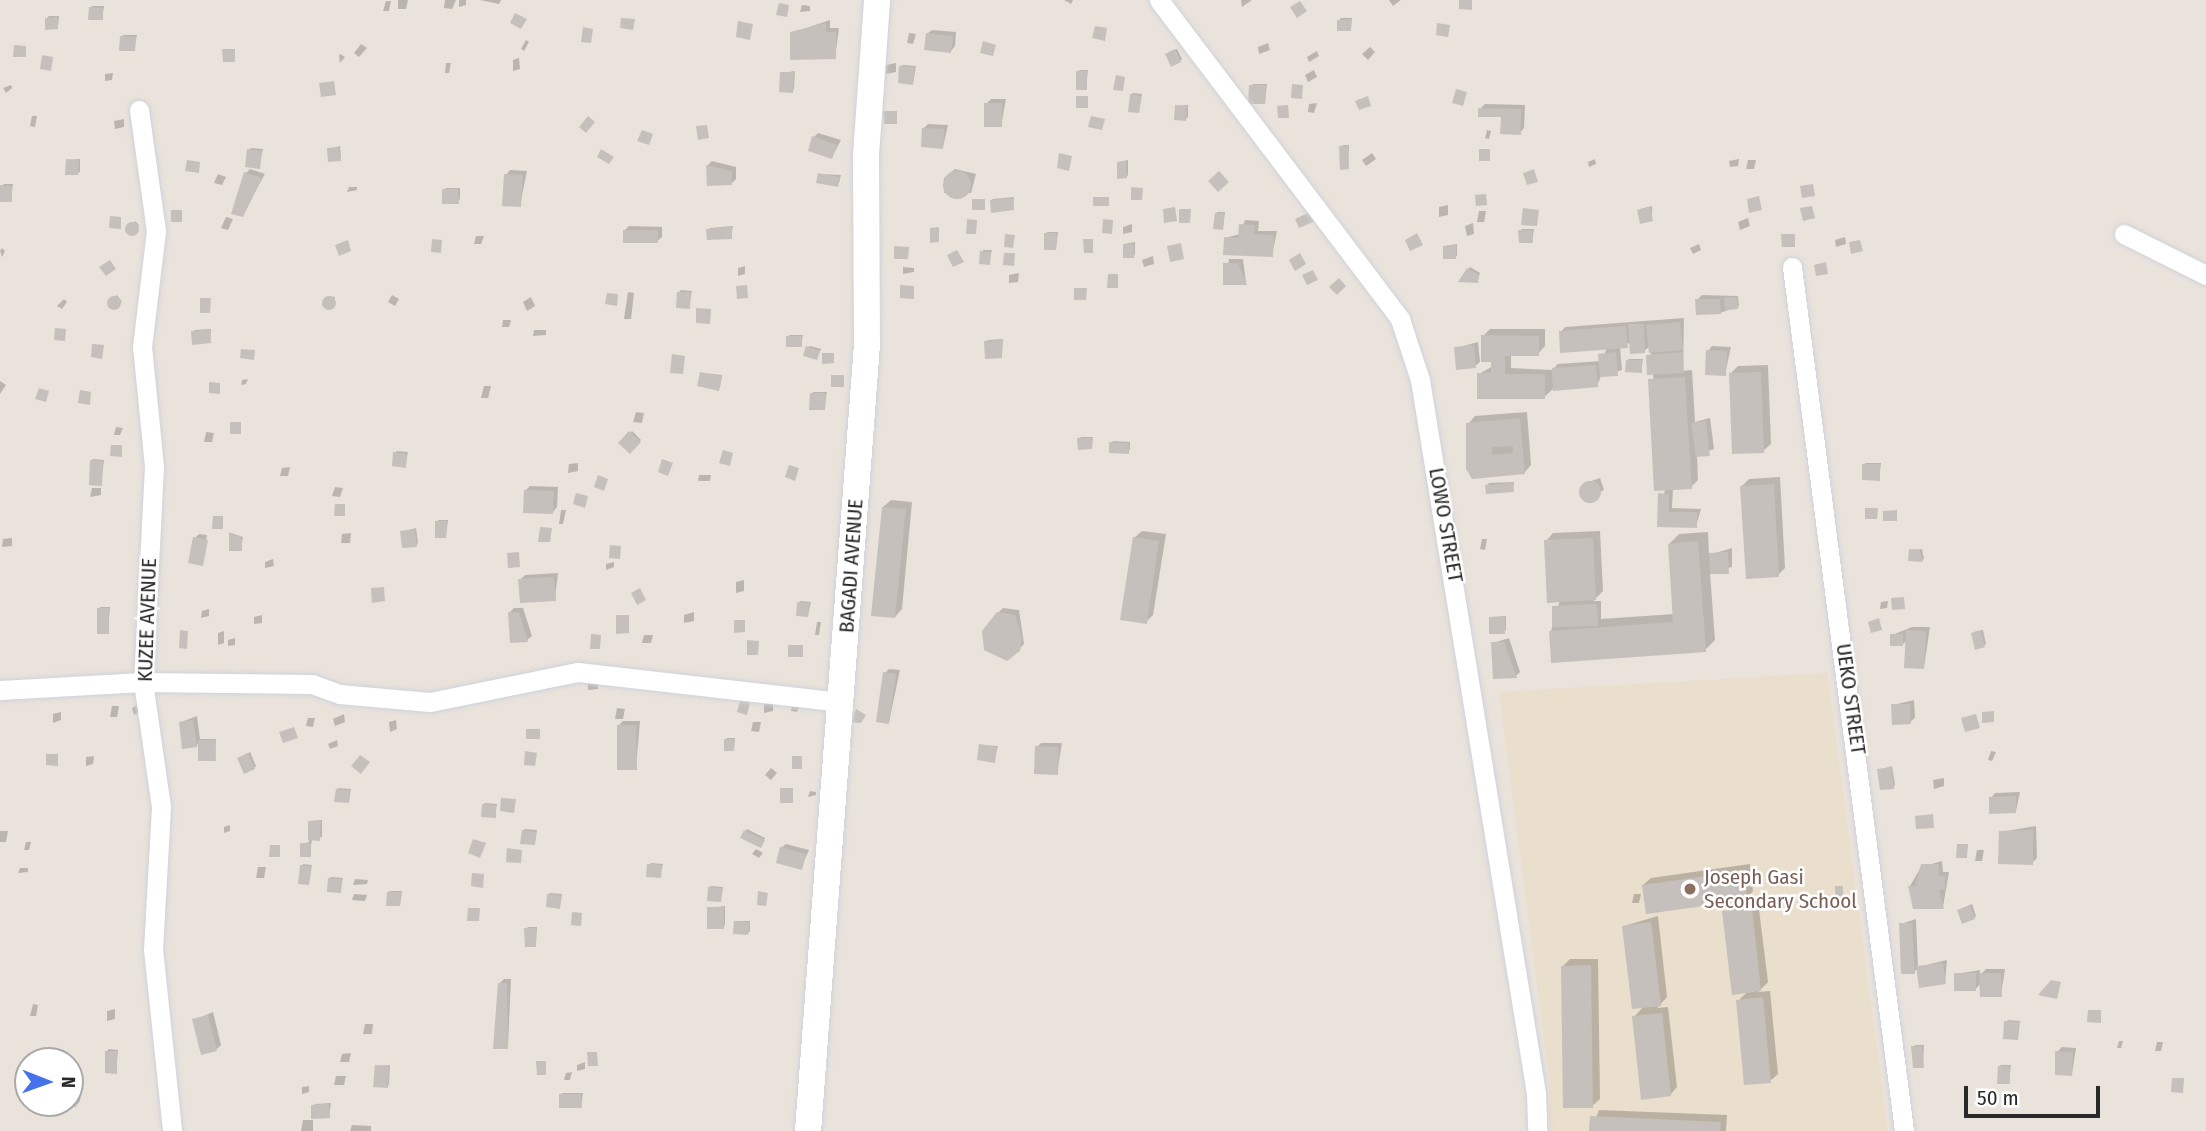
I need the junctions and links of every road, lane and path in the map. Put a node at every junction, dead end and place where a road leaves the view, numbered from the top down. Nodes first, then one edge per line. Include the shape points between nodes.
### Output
1 (877, 0) edge
2 (1159, 0) edge
3 (139, 110) dead end
4 (2124, 234) dead end
5 (1792, 267) dead end
6 (2206, 275) edge
7 (144, 682) junction
8 (0, 690) edge
9 (842, 702) junction
10 (172, 1131) edge
11 (808, 1131) edge
12 (1537, 1131) edge
13 (1905, 1131) edge

1 - 9 street, BAGADI AVENUE via 866,155 867,345
2 - 12 street, LOWO STREET via 1400,319 1416,368 1445,511 1536,1093
3 - 7 street, KUZEE AVENUE via 156,231 142,346 153,466
4 - 6 street
5 - 13 street, UEKO STREET
7 - 8 street
7 - 9 street via 312,684 339,694 430,702 578,672
7 - 10 street, KUZEE AVENUE via 160,807 153,949
9 - 11 street, BAGADI AVENUE

